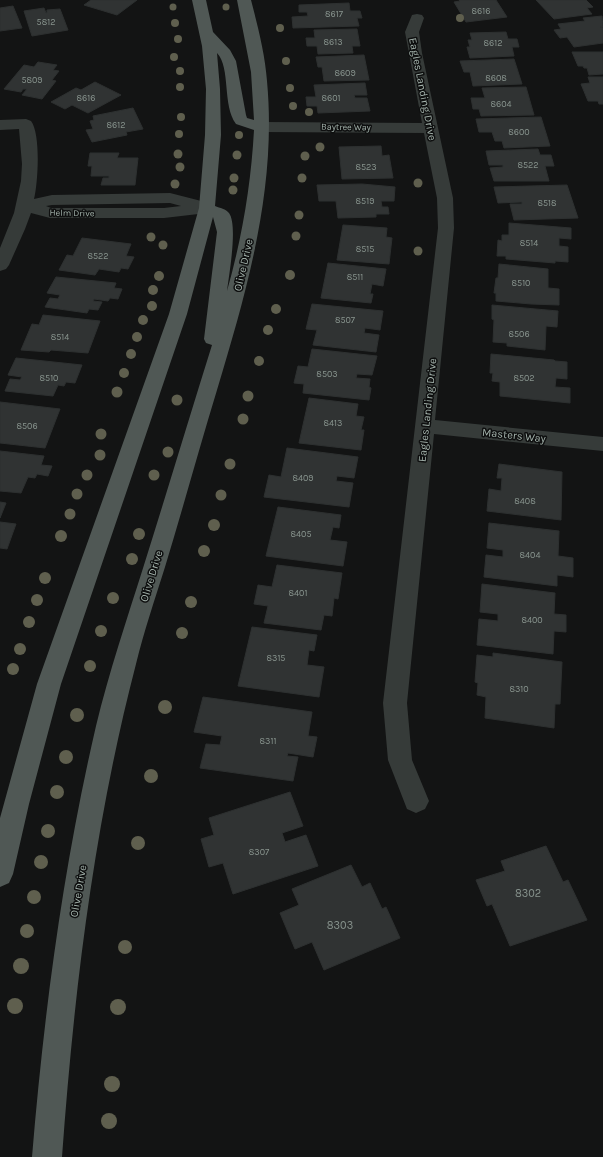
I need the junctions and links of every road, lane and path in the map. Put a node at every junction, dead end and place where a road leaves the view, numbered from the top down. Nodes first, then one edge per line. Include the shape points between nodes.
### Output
1 (199, 0) edge
2 (244, 0) edge
3 (417, 18) dead end
4 (206, 33) junction
5 (0, 125) edge
6 (261, 126) junction
7 (431, 128) junction
8 (26, 206) junction
9 (207, 208) junction
10 (0, 265) edge
11 (208, 390) junction
12 (425, 426) junction
13 (603, 444) edge
14 (416, 801) dead end
15 (0, 874) edge
16 (47, 1157) edge

1 - 4 main road
2 - 6 main road, Olive Drive via 254,39 260,81
3 - 7 street, Eagles Landing Drive via 412,32
4 - 6 main road via 229,61 241,121
4 - 9 main road via 213,89 213,135
5 - 8 street via 26,124 30,149 30,178
6 - 7 street, Baytree Way
6 - 11 main road, Olive Drive via 259,174 249,241 235,302
7 - 12 street, Eagles Landing Drive via 445,198 446,228
8 - 9 street, Helm Drive via 52,200 170,198
8 - 10 street via 15,236
9 - 11 main road via 222,215 225,232
9 - 15 main road via 178,314 49,684
11 - 16 main road, Olive Drive via 124,664 97,781 73,917 53,1078
12 - 13 street, Masters Way
12 - 14 street, Eagles Landing Drive via 395,703 400,760

